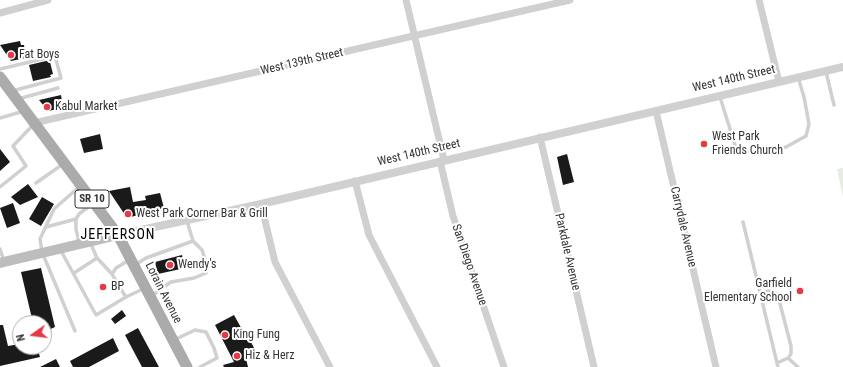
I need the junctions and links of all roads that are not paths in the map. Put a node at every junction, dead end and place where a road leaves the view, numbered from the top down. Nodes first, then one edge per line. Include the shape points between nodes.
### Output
1 (48, 0) edge
2 (406, 0) edge
3 (570, 0) edge
4 (759, 0) edge
5 (0, 13) edge
6 (414, 36) junction
7 (843, 67) edge
8 (0, 69) edge
9 (826, 71) junction
10 (0, 77) edge
11 (798, 77) junction
12 (779, 82) junction
13 (58, 88) dead end
14 (14, 95) junction
15 (719, 96) junction
16 (834, 105) dead end
17 (25, 111) junction
18 (656, 111) junction
19 (0, 118) edge
20 (34, 123) junction
21 (540, 137) junction
22 (442, 160) junction
23 (64, 163) junction
24 (355, 181) junction
25 (36, 183) dead end
26 (81, 185) junction
27 (0, 187) edge
28 (94, 202) junction
29 (261, 204) junction
30 (76, 219) junction
31 (187, 220) junction
32 (743, 222) dead end
33 (46, 228) junction
34 (118, 235) junction
35 (193, 241) junction
36 (90, 242) junction
37 (79, 244) junction
38 (59, 248) junction
39 (0, 249) edge
40 (42, 252) junction
41 (97, 258) junction
42 (133, 262) junction
43 (2, 263) edge
44 (74, 273) junction
45 (112, 274) junction
46 (148, 292) junction
47 (761, 294) junction
48 (126, 297) junction
49 (75, 331) dead end
50 (173, 341) junction
51 (788, 358) junction
52 (777, 365) edge
53 (186, 367) edge
54 (200, 367) edge
55 (330, 367) edge
56 (436, 367) edge
57 (504, 367) edge
58 (594, 367) edge
59 (716, 367) edge
60 (798, 367) edge

1 - 5 street
2 - 6 street, San Diego Avenue
3 - 6 street, West 139th Street
4 - 12 street
6 - 20 street, West 139th Street
6 - 22 street, San Diego Avenue
7 - 9 street, West 140th Street
8 - 14 lane via 56,56 61,78
9 - 11 street, West 140th Street
9 - 16 lane
10 - 14 main road, Lorain Avenue / SR 10
11 - 12 street, West 140th Street
11 - 15 lane via 809,124 806,136 770,152 743,151 736,148
12 - 15 street, West 140th Street
13 - 14 lane
14 - 17 main road, Lorain Avenue / SR 10
15 - 18 street, West 140th Street
17 - 19 lane
17 - 20 main road, Lorain Avenue / SR 10
18 - 21 street, West 140th Street
18 - 59 street, Carrydale Avenue
20 - 23 main road, Lorain Avenue / SR 10
20 - 27 lane via 13,146 26,166
21 - 22 street, West 140th Street
21 - 58 street, Parkdale Avenue
22 - 24 street, West 140th Street
22 - 57 street, San Diego Avenue via 453,216
23 - 25 lane
23 - 26 main road, Lorain Avenue / SR 10
24 - 29 street, West 140th Street
24 - 56 street via 369,235
26 - 28 main road, Lorain Avenue / SR 10
26 - 33 lane via 54,209
28 - 30 lane
28 - 34 main road, Lorain Avenue / SR 10
29 - 31 street, West 140th Street
29 - 55 street via 275,262
30 - 33 lane
30 - 37 lane
31 - 34 street, West 140th Street
31 - 35 lane
32 - 47 lane
33 - 40 lane via 40,239
34 - 36 main road, West 140th Street
34 - 42 main road, Lorain Avenue / SR 10
35 - 42 lane
35 - 46 lane via 202,250 207,266 206,273 171,282
36 - 37 main road, West 140th Street
36 - 41 lane
37 - 38 main road, West 140th Street
38 - 40 main road, West 140th Street
38 - 44 lane
39 - 43 lane
40 - 43 main road, West 140th Street
40 - 49 lane
41 - 44 lane
41 - 45 lane
42 - 45 lane via 116,268
42 - 46 main road, Lorain Avenue / SR 10
44 - 48 lane via 96,315
45 - 48 lane
46 - 48 lane
46 - 50 main road, Lorain Avenue / SR 10
47 - 51 lane via 774,292 781,304 791,346
47 - 52 lane
50 - 53 main road, Lorain Avenue / SR 10
50 - 54 lane via 195,330 206,332 217,358
51 - 52 lane
51 - 60 lane

